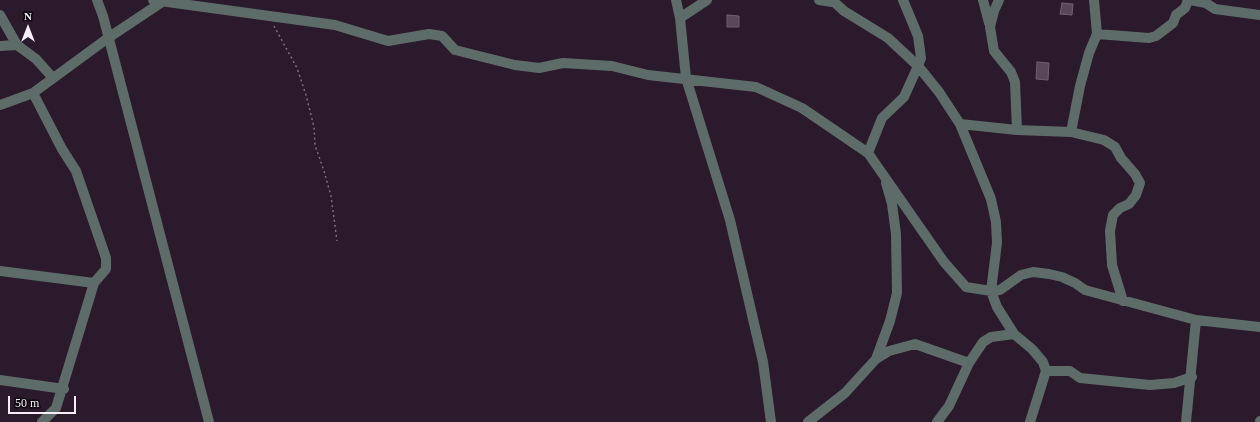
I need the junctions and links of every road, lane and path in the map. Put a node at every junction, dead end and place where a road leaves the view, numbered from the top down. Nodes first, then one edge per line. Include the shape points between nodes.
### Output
1 (97, 0) edge
2 (676, 0) edge
3 (707, 0) edge
4 (819, 0) edge
5 (903, 0) edge
6 (983, 0) edge
7 (999, 0) edge
8 (1094, 0) edge
9 (1189, 0) edge
10 (158, 1) edge
11 (832, 1) edge
12 (0, 15) edge
13 (1260, 15) edge
14 (266, 16) junction
15 (680, 18) junction
16 (990, 27) junction
17 (1097, 34) junction
18 (108, 38) junction
19 (17, 45) junction
20 (0, 46) edge
21 (918, 66) junction
22 (53, 78) junction
23 (686, 78) junction
24 (33, 93) junction
25 (0, 105) edge
26 (960, 124) junction
27 (1017, 130) junction
28 (1071, 132) junction
29 (868, 153) junction
30 (884, 177) junction
31 (337, 241) dead end
32 (0, 270) edge
33 (94, 283) junction
34 (990, 291) junction
35 (1124, 301) junction
36 (1196, 320) junction
37 (1260, 327) edge
38 (1014, 334) junction
39 (876, 359) junction
40 (969, 363) junction
41 (1046, 371) junction
42 (1192, 377) junction
43 (0, 380) edge
44 (64, 389) junction
45 (42, 422) edge
46 (208, 422) edge
47 (771, 422) edge
48 (808, 422) edge
49 (937, 422) edge
50 (1030, 422) edge
51 (1186, 422) edge

1 - 18 street
2 - 15 street
3 - 15 street
4 - 11 street
5 - 21 street via 918,36
6 - 16 street
7 - 16 street
8 - 17 street
9 - 13 street via 1206,3 1215,9
9 - 17 street via 1185,8 1176,15 1173,23 1156,36 1149,38
10 - 14 street
10 - 18 street
11 - 21 street via 888,38
12 - 19 street
14 - 23 street via 299,18 335,25 388,41 429,34 442,36 455,50 515,65 539,68 563,63 612,66 648,75
14 - 31 path via 297,68 306,95 314,127 315,145 331,196
15 - 23 street
16 - 27 street via 994,51 1011,72 1015,82
17 - 28 street via 1089,53
18 - 22 street
18 - 46 street
19 - 20 street
19 - 22 street via 36,59
21 - 26 street
21 - 29 street via 904,98 882,118
22 - 24 street
23 - 29 street via 756,87 802,108
23 - 47 street via 730,220 763,362
24 - 25 street
24 - 33 street via 76,171 106,258 106,269
26 - 27 street
26 - 34 street via 987,187 996,222 998,243
27 - 28 street
28 - 35 street via 1111,143 1138,179 1136,195 1114,215 1110,231 1112,265
29 - 30 street
30 - 34 street via 944,262 966,287
30 - 39 street via 892,204 896,234 897,293
32 - 33 street
33 - 44 street
34 - 35 street via 1000,290 1022,275 1033,272 1062,277 1085,290
34 - 38 street
35 - 36 street
36 - 37 street
36 - 42 street
38 - 40 street via 983,342
38 - 41 street via 1043,362
39 - 40 street via 889,351 915,344
39 - 48 street via 845,393
40 - 49 street via 948,406
41 - 42 street via 1070,371 1080,378 1150,385 1174,383
41 - 50 street
42 - 51 street
43 - 44 street
44 - 45 street via 56,408

